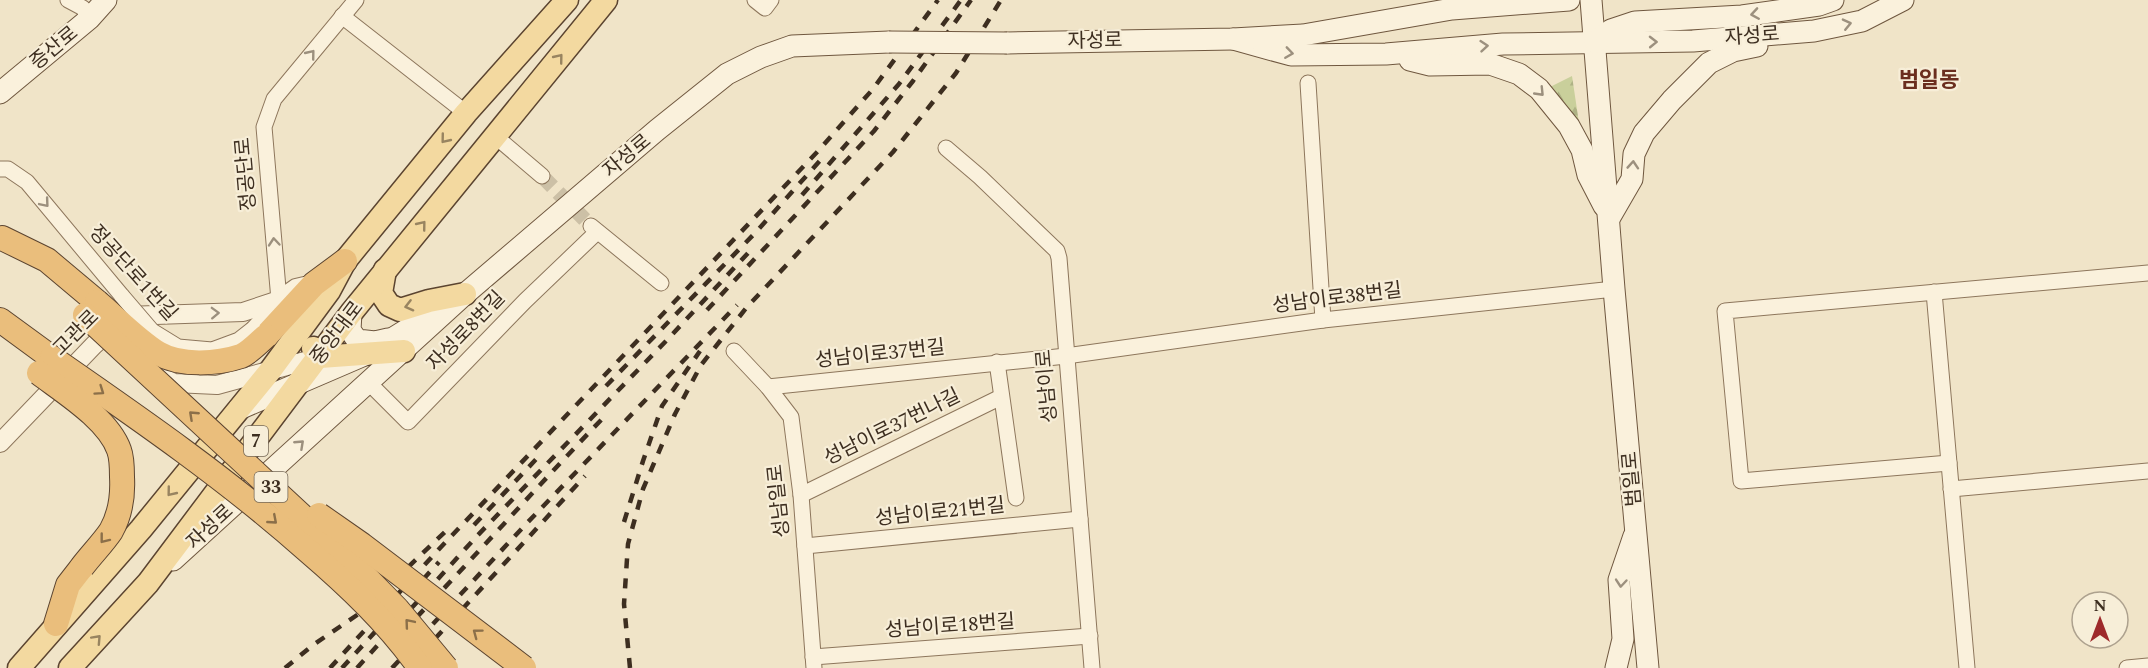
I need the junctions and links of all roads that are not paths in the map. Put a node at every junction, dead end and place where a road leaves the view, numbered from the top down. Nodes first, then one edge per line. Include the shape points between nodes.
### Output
1 (68, 0) edge
2 (106, 0) edge
3 (356, 0) edge
4 (567, 0) edge
5 (606, 0) edge
6 (755, 0) edge
7 (771, 0) edge
8 (1417, 0) edge
9 (1569, 0) edge
10 (1591, 0) edge
11 (1833, 0) edge
12 (1904, 0) edge
13 (342, 16) junction
14 (89, 19) junction
15 (548, 22) junction
16 (1303, 34) junction
17 (1774, 35) junction
18 (1233, 39) junction
19 (1594, 43) junction
20 (1386, 54) junction
21 (1308, 83) dead end
22 (536, 86) junction
23 (0, 93) edge
24 (466, 113) junction
25 (495, 136) junction
26 (946, 148) dead end
27 (0, 169) edge
28 (543, 176) tunnel mouth
29 (1610, 217) junction
30 (2, 238) dead end
31 (345, 261) junction
32 (385, 270) junction
33 (2148, 273) edge
34 (661, 283) dead end
35 (314, 284) junction
36 (1614, 289) junction
37 (1934, 292) junction
38 (465, 294) junction
39 (279, 300) junction
40 (91, 309) junction
41 (351, 313) junction
42 (0, 320) edge
43 (1323, 320) junction
44 (306, 324) junction
45 (0, 330) edge
46 (260, 332) junction
47 (399, 344) junction
48 (94, 345) junction
49 (734, 351) dead end
50 (369, 353) junction
51 (1066, 356) junction
52 (320, 357) junction
53 (997, 363) junction
54 (46, 366) junction
55 (270, 371) junction
56 (368, 382) junction
57 (297, 384) junction
58 (768, 387) junction
59 (1001, 397) junction
60 (239, 409) junction
61 (0, 443) edge
62 (1949, 463) junction
63 (254, 471) junction
64 (2148, 471) edge
65 (1951, 489) junction
66 (801, 495) junction
67 (1016, 498) dead end
68 (1080, 519) junction
69 (1637, 527) junction
70 (805, 546) junction
71 (148, 583) junction
72 (56, 624) junction
73 (1090, 636) junction
74 (814, 662) edge
75 (2148, 666) edge
76 (19, 668) edge
77 (70, 668) edge
78 (420, 668) edge
79 (446, 668) edge
80 (524, 668) edge
81 (1092, 668) edge
82 (1616, 668) edge
83 (1648, 668) edge
84 (1967, 668) edge
85 (2127, 668) edge

1 - 14 street via 82,8
2 - 14 main road, 증산로
3 - 13 street, 정공단로
4 - 15 main road, 중앙대로 / 7
22 -> 5 main road, 중앙대로 / 7
6 - 7 street via 765,8
8 - 16 main road via 1359,14
9 - 16 main road, 자성로 via 1452,9
10 - 19 main road, 범일로
11 -> 19 main road, 자성로 via 1742,16 1635,22 1611,30
17 -> 12 main road, 자성로 via 1862,21
13 - 24 street
39 -> 13 street, 정공단로 via 264,127 274,99
14 - 23 main road, 증산로
15 - 22 main road via 536,46 495,101 501,106
15 - 24 main road, 중앙대로 / 7
16 - 18 main road, 자성로
19 -> 17 main road, 자성로
29 -> 17 main road via 1632,179 1634,154 1644,134 1672,99 1709,63 1733,51 1761,45
18 -> 20 main road, 자성로 via 1291,55
18 - 38 main road, 자성로, bridge via 792,46 727,74
20 -> 19 main road, 자성로 via 1503,44
19 - 29 main road, 범일로
20 -> 29 main road via 1430,65 1490,64 1519,74 1539,89 1569,126 1582,150 1588,176
21 - 43 street
22 - 25 main road, 중앙대로 / 7
24 -> 31 main road, 중앙대로 / 7
25 - 28 street
32 -> 25 main road, 중앙대로 / 7
26 - 51 street, 성남이로 via 1057,251
27 -> 46 street, 정공단로1번길, bridge via 8,169 27,182 152,331 178,347 212,350
29 - 36 main road, 범일로
30 - 40 highway, 33
31 - 35 highway
31 - 44 main road, 중앙대로 / 7
38 -> 32 main road via 400,309 389,305 381,293
32 - 41 main road, 중앙대로 / 7
33 - 37 street
34 - 56 street, 자성로8번길 via 594,229 408,422
35 - 39 street via 296,288
35 - 46 highway
36 - 43 street, 성남이로38번길
36 - 69 main road, 범일로
37 - 62 street
37 - 62 street via 1725,311 1741,481
38 - 47 main road, 자성로
39 - 46 street, 정공단로1번길
48 -> 39 street, 고관로 via 126,316 243,312
40 - 46 highway, bridge via 174,360 216,361 243,355
63 -> 40 highway, 33, bridge
41 - 47 main road via 350,330 357,340
41 - 52 main road, 중앙대로 / 7
42 - 54 highway, 33
43 - 51 street, 성남이로38번길
44 - 52 main road via 310,344
44 - 55 main road, 중앙대로 / 7
45 - 54 highway
47 - 50 main road
47 - 56 main road, 자성로
48 - 55 street via 174,383 217,385
48 - 61 street, 고관로
49 - 58 street, 성남일로
50 - 52 main road
50 - 57 main road
51 - 53 street, 성남이로37번길
51 - 68 street, 성남이로
52 - 55 street
52 - 57 main road, 중앙대로 / 7
53 - 58 street, 성남이로37번길
53 - 59 street
54 -> 72 highway, bridge via 107,429 122,462 123,486 111,531 68,585
54 -> 78 highway, 33, bridge via 177,445 265,513 356,593 401,641
55 - 60 main road, 중앙대로 / 7
71 -> 56 main road, 자성로
57 - 60 main road
57 - 71 main road, 중앙대로 / 7
58 - 66 street, 성남일로 via 791,417
59 - 66 street, 성남이로37번나길
59 - 67 street
60 -> 72 main road, 중앙대로 / 7 via 141,529
62 - 65 street
79 -> 63 highway, 33, bridge via 390,602
80 -> 63 highway, bridge via 362,545
64 - 65 street
65 - 84 street
66 - 70 street, 성남일로
68 - 70 street, 성남이로21번길
68 - 73 street, 성남이로
69 -> 82 main road via 1619,580 1623,639
69 - 83 main road, 범일로
70 - 74 street, 성남일로
77 -> 71 main road, 중앙대로 / 7
72 - 76 main road, 중앙대로 / 7
73 - 74 street, 성남이로18번길
73 - 81 street, 성남이로
75 - 85 street

